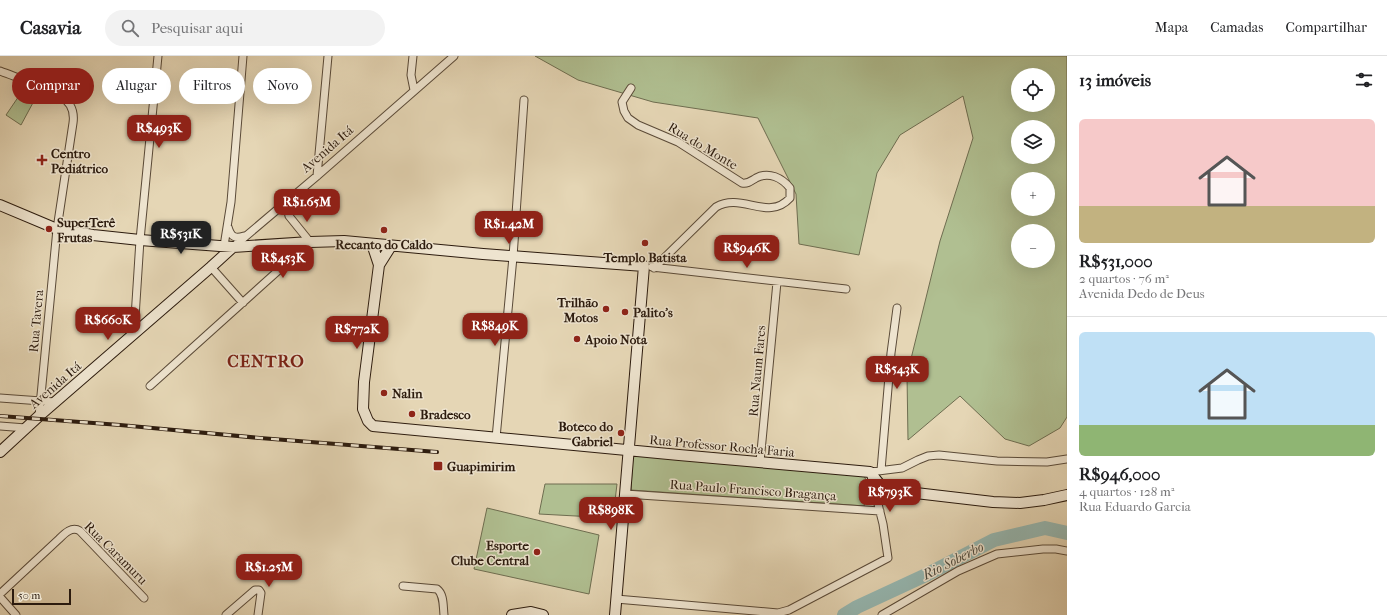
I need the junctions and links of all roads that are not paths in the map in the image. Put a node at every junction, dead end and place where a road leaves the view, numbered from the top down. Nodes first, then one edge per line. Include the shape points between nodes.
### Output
1 (158, 56) edge
2 (243, 56) edge
3 (328, 56) edge
4 (413, 56) edge
5 (454, 56) edge
6 (0, 71) edge
7 (631, 88) dead end
8 (414, 90) junction
9 (524, 100) dead end
10 (317, 176) junction
11 (286, 202) junction
12 (0, 205) edge
13 (274, 212) junction
14 (289, 216) junction
15 (228, 227) junction
16 (57, 228) junction
17 (245, 236) junction
18 (140, 240) junction
19 (310, 242) junction
20 (372, 244) junction
21 (391, 246) junction
22 (228, 247) junction
23 (512, 257) junction
24 (379, 265) junction
25 (644, 266) junction
26 (211, 267) junction
27 (654, 268) junction
28 (777, 282) junction
29 (846, 289) dead end
30 (243, 303) junction
31 (897, 308) dead end
32 (134, 333) junction
33 (150, 386) dead end
34 (0, 398) edge
35 (41, 401) junction
36 (55, 402) junction
37 (39, 416) junction
38 (0, 426) edge
39 (26, 428) junction
40 (496, 438) junction
41 (629, 450) junction
42 (0, 452) edge
43 (1067, 459) edge
44 (760, 462) junction
45 (881, 470) junction
46 (870, 472) junction
47 (890, 490) junction
48 (625, 494) junction
49 (1067, 495) edge
50 (877, 500) junction
51 (880, 511) junction
52 (1067, 551) edge
53 (403, 586) dead end
54 (0, 595) edge
55 (144, 598) dead end
56 (616, 599) junction
57 (16, 615) edge
58 (226, 615) edge
59 (258, 615) edge
60 (444, 615) edge
61 (512, 615) edge
62 (543, 615) edge
63 (614, 615) edge
64 (882, 615) edge

1 - 18 street
2 - 15 street
3 - 10 street
4 - 8 street via 411,75
5 - 8 street, Avenida Itá
6 - 16 street, Rua Tavera via 60,96 72,109 74,123
7 - 27 street, Rua do Monte via 622,102 628,118 638,125 678,142 742,183 770,176 780,178 790,188 790,198 777,208 722,203
8 - 10 street, Avenida Itá
9 - 23 street
10 - 11 street, Avenida Itá
11 - 13 street, Avenida Itá
11 - 14 street
12 - 16 main road
13 - 14 street
13 - 17 street, Avenida Itá
14 - 19 street
15 - 17 street via 233,237
15 - 22 street
16 - 18 main road
16 - 35 street, Rua Tavera
17 - 22 street, Avenida Itá
18 - 22 main road
18 - 32 street
19 - 20 main road
19 - 22 main road
19 - 30 street
20 - 21 main road
20 - 24 main road
21 - 23 main road
21 - 24 main road
22 - 26 main road, Avenida Itá
23 - 25 main road
23 - 40 street
24 - 40 main road, Rua Professor Rocha Faria via 363,399 364,415 368,421 373,426
25 - 27 street
25 - 41 main road
26 - 30 street
26 - 32 main road, Avenida Itá
27 - 28 street
28 - 29 street
28 - 44 street, Rua Naum Fares
30 - 33 street
31 - 45 street
32 - 36 main road, Avenida Itá
34 - 35 street
35 - 36 street
35 - 37 street, Rua Tavera
36 - 37 main road, Avenida Itá
37 - 39 main road, Avenida Itá
38 - 39 street
39 - 42 main road, Avenida Itá
40 - 41 main road, Rua Professor Rocha Faria
41 - 44 main road, Rua Professor Rocha Faria
41 - 48 main road
43 - 45 street, Rua Professor Rocha Faria via 1047,462 997,461 939,455 923,458 902,468
44 - 46 main road, Rua Professor Rocha Faria
45 - 46 street, Rua Professor Rocha Faria
46 - 47 main road via 882,486
46 - 50 street
47 - 49 main road via 1020,503
47 - 50 street
48 - 51 street, Rua Paulo Francisco Bragança
48 - 56 main road
50 - 51 street
51 - 56 street via 888,558 789,610 778,613
52 - 64 street via 1043,548 997,554 958,571
53 - 60 street via 439,590
54 - 55 street, Rua Caramuru via 73,529 80,531
54 - 57 street
56 - 63 main road
58 - 59 street via 255,590 261,593
61 - 62 main road via 532,612

